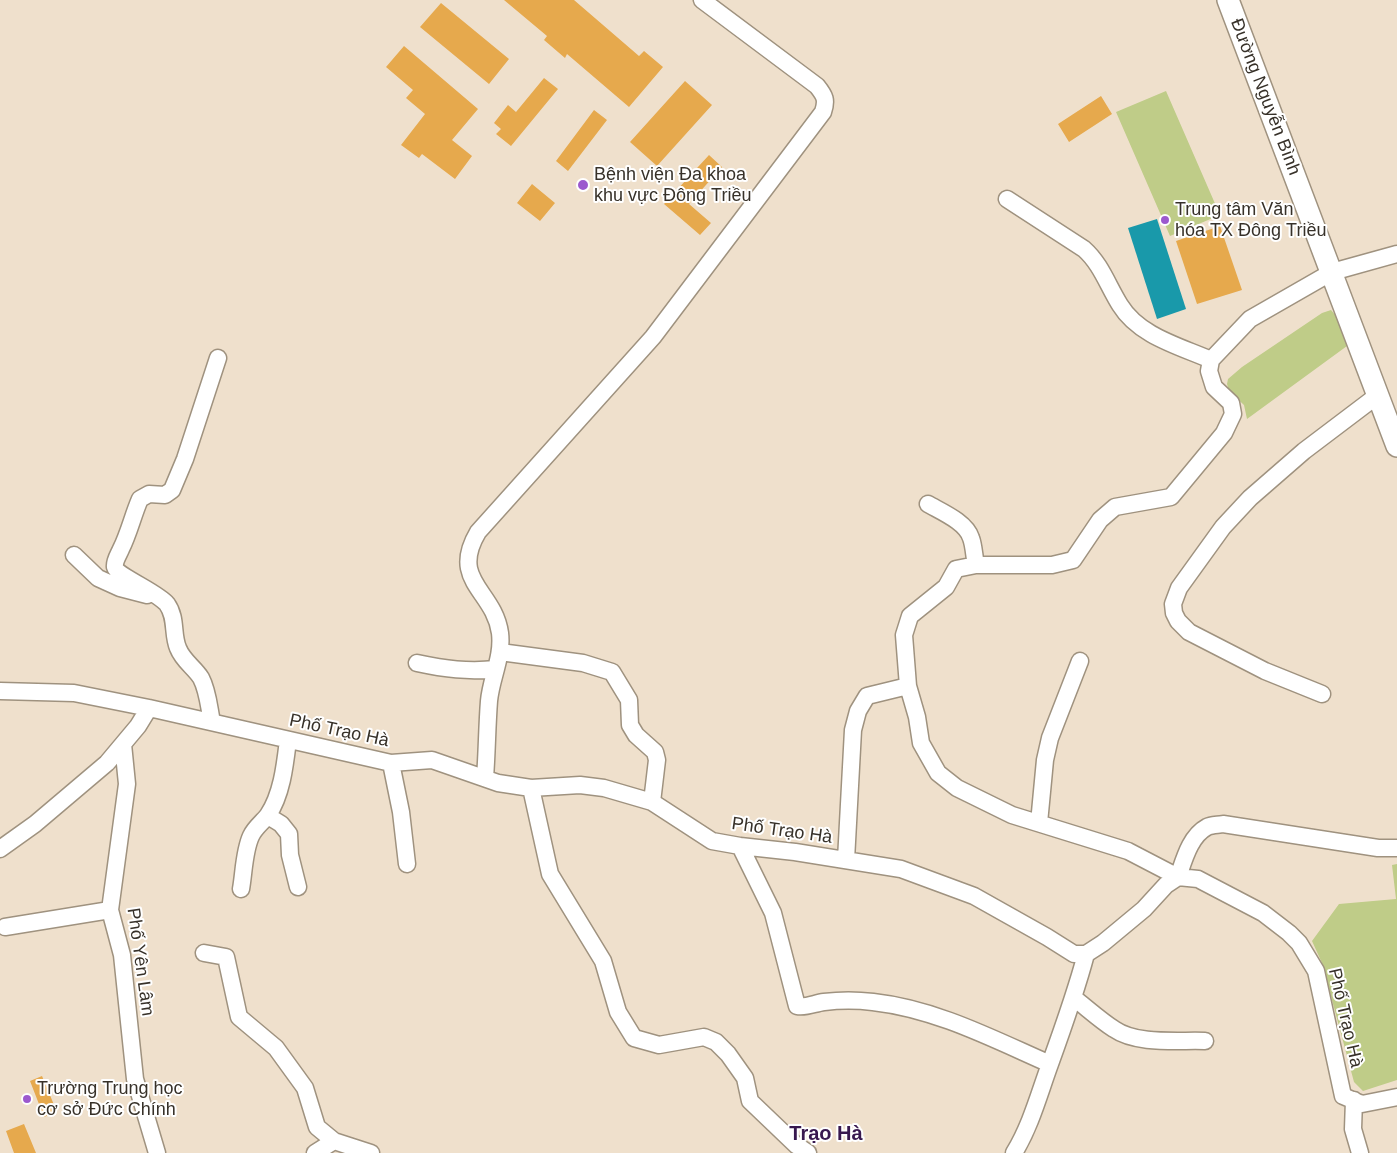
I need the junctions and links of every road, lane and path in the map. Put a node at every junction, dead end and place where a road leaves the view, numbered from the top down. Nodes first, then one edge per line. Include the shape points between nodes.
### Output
1 (702, 0) edge
2 (1228, 0) edge
3 (1007, 199) dead end
4 (1397, 254) edge
5 (1332, 272) junction
6 (218, 358) dead end
7 (1211, 360) junction
8 (1378, 395) junction
9 (1397, 446) edge
10 (928, 504) dead end
11 (74, 555) dead end
12 (976, 565) junction
13 (159, 597) junction
14 (500, 652) junction
15 (1080, 661) dead end
16 (418, 662) dead end
17 (496, 669) junction
18 (908, 686) junction
19 (0, 691) edge
20 (1322, 694) dead end
21 (149, 708) junction
22 (212, 722) junction
23 (288, 740) junction
24 (123, 744) junction
25 (391, 764) junction
26 (485, 778) junction
27 (531, 788) junction
28 (652, 802) junction
29 (268, 816) junction
30 (1039, 823) junction
31 (740, 846) junction
32 (1397, 848) edge
33 (0, 850) edge
34 (846, 860) junction
35 (406, 864) dead end
36 (1178, 876) junction
37 (298, 888) dead end
38 (242, 889) dead end
39 (110, 910) junction
40 (5, 927) dead end
41 (204, 953) dead end
42 (1086, 954) junction
43 (1074, 998) junction
44 (1205, 1041) dead end
45 (1050, 1064) junction
46 (1397, 1097) edge
47 (1354, 1100) junction
48 (334, 1141) junction
49 (158, 1153) edge
50 (315, 1153) edge
51 (371, 1153) edge
52 (808, 1153) edge
53 (1014, 1153) edge
54 (1360, 1153) edge

1 - 14 street via 817,86 825,95 826,104 653,337 478,532 470,546 467,565 494,615 500,633
2 - 5 main road, Đường Nguyễn Bình
3 - 7 street via 1092,256 1120,305 1136,325
4 - 5 street
5 - 7 street via 1250,319
5 - 8 main road, Đường Nguyễn Bình
6 - 13 street via 186,459 172,490 165,495 149,494 140,499 115,563 118,572
7 - 12 street via 1209,371 1214,388 1231,402 1233,414 1224,434 1171,497 1115,507 1100,520 1073,560 1052,565
8 - 9 main road, Đường Nguyễn Bình
8 - 20 street via 1304,450 1250,498 1223,527 1179,588 1173,604 1178,622 1189,632 1265,671
10 - 12 street via 967,530
11 - 13 street via 98,578 120,588
12 - 18 street via 956,569 946,587 910,616 904,635
13 - 22 street via 168,605 183,659 200,676
14 - 17 street
14 - 28 street via 583,663 612,672 629,700 630,725 655,752
15 - 30 street via 1050,738
16 - 17 street via 449,670
17 - 26 street via 489,699
18 - 30 street via 921,743 938,773 958,788 1012,815
18 - 34 street via 867,696 858,711 853,730
19 - 21 street, Phố Trạo Hà via 74,693
21 - 22 street, Phố Trạo Hà
21 - 24 street
22 - 23 street, Phố Trạo Hà
23 - 25 street, Phố Trạo Hà
23 - 29 street via 276,799
24 - 33 street via 92,776
24 - 39 street, Phố Yên Lâm via 127,784
25 - 26 street, Phố Trạo Hà via 432,760
25 - 35 street via 401,812
26 - 27 street, Phố Trạo Hà
27 - 28 street, Phố Trạo Hà via 580,785
27 - 52 street via 550,874 603,962 618,1012 634,1038 659,1045 704,1037 716,1042 745,1078 750,1102
28 - 31 street, Phố Trạo Hà via 712,841
29 - 37 street via 289,834
29 - 38 street via 251,836
30 - 36 street via 1128,851
31 - 34 street, Phố Trạo Hà
31 - 45 street via 773,913 798,1006 846,1000 900,1006 958,1024
32 - 36 street via 1378,848 1223,824 1199,833 1187,851
34 - 42 street, Phố Trạo Hà via 902,869 936,881 974,896 1074,954
36 - 42 street via 1104,943
36 - 47 street, Phố Trạo Hà via 1198,879 1263,913 1299,943 1316,971 1343,1096
39 - 40 street
39 - 49 street, Phố Yên Lâm via 122,956 136,1079
41 - 48 street via 226,957 239,1017 276,1048 305,1088 317,1127
42 - 43 street
43 - 44 street via 1114,1030 1128,1036
43 - 45 street
45 - 53 street via 1033,1115
46 - 47 street via 1362,1104
47 - 54 street via 1353,1129
48 - 50 street
48 - 51 street

